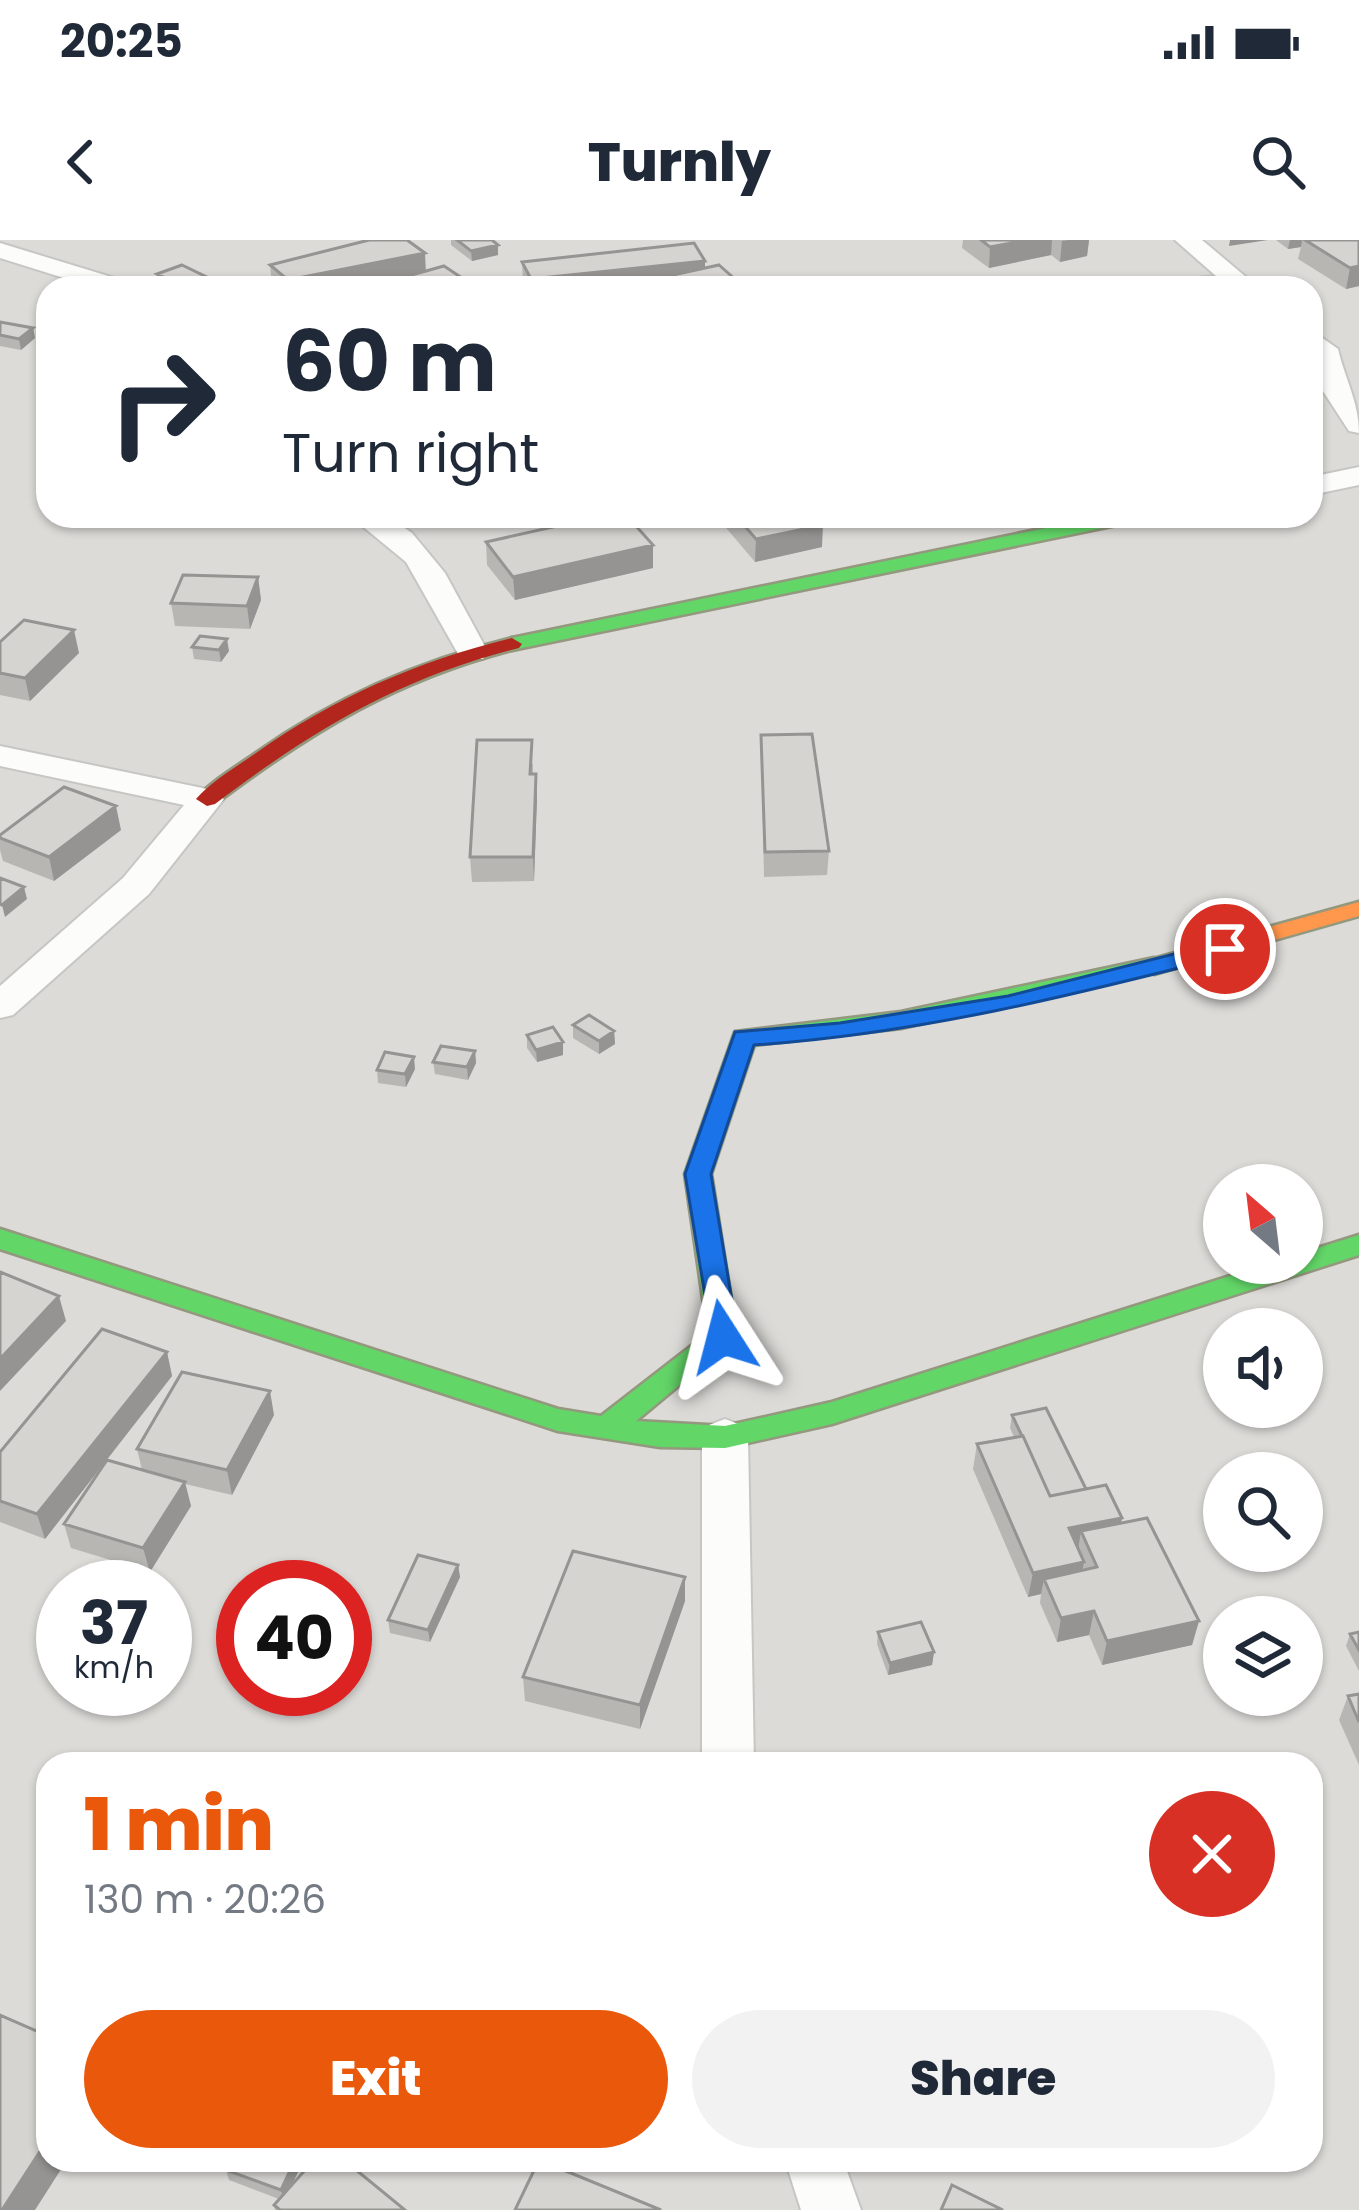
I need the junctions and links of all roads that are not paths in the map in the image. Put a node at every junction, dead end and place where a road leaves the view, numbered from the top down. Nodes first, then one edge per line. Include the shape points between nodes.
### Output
1 (1187, 240) edge
2 (0, 250) edge
3 (83, 276) edge
4 (1231, 276) edge
5 (1326, 340) edge
6 (1359, 425) edge
7 (1359, 476) edge
8 (1323, 484) edge
9 (389, 528) edge
10 (1073, 528) edge
11 (472, 652) junction
12 (0, 756) edge
13 (207, 799) junction
14 (1359, 909) edge
15 (0, 1006) edge
16 (0, 1239) edge
17 (1359, 1245) edge
18 (606, 1428) junction
19 (725, 1437) junction
20 (728, 1752) edge
21 (818, 2172) edge
22 (831, 2210) edge

1 - 4 street
2 - 3 street
5 - 6 street via 1333,385
7 - 8 street
9 - 11 street via 421,557
10 - 11 street
11 - 13 street via 377,685 301,727
12 - 13 street
13 - 15 street via 136,886
14 - 18 street via 1008,1004 744,1038 698,1174 723,1337
16 - 18 street via 470,1393
17 - 19 street via 832,1413
18 - 19 street
19 - 20 street
21 - 22 street

